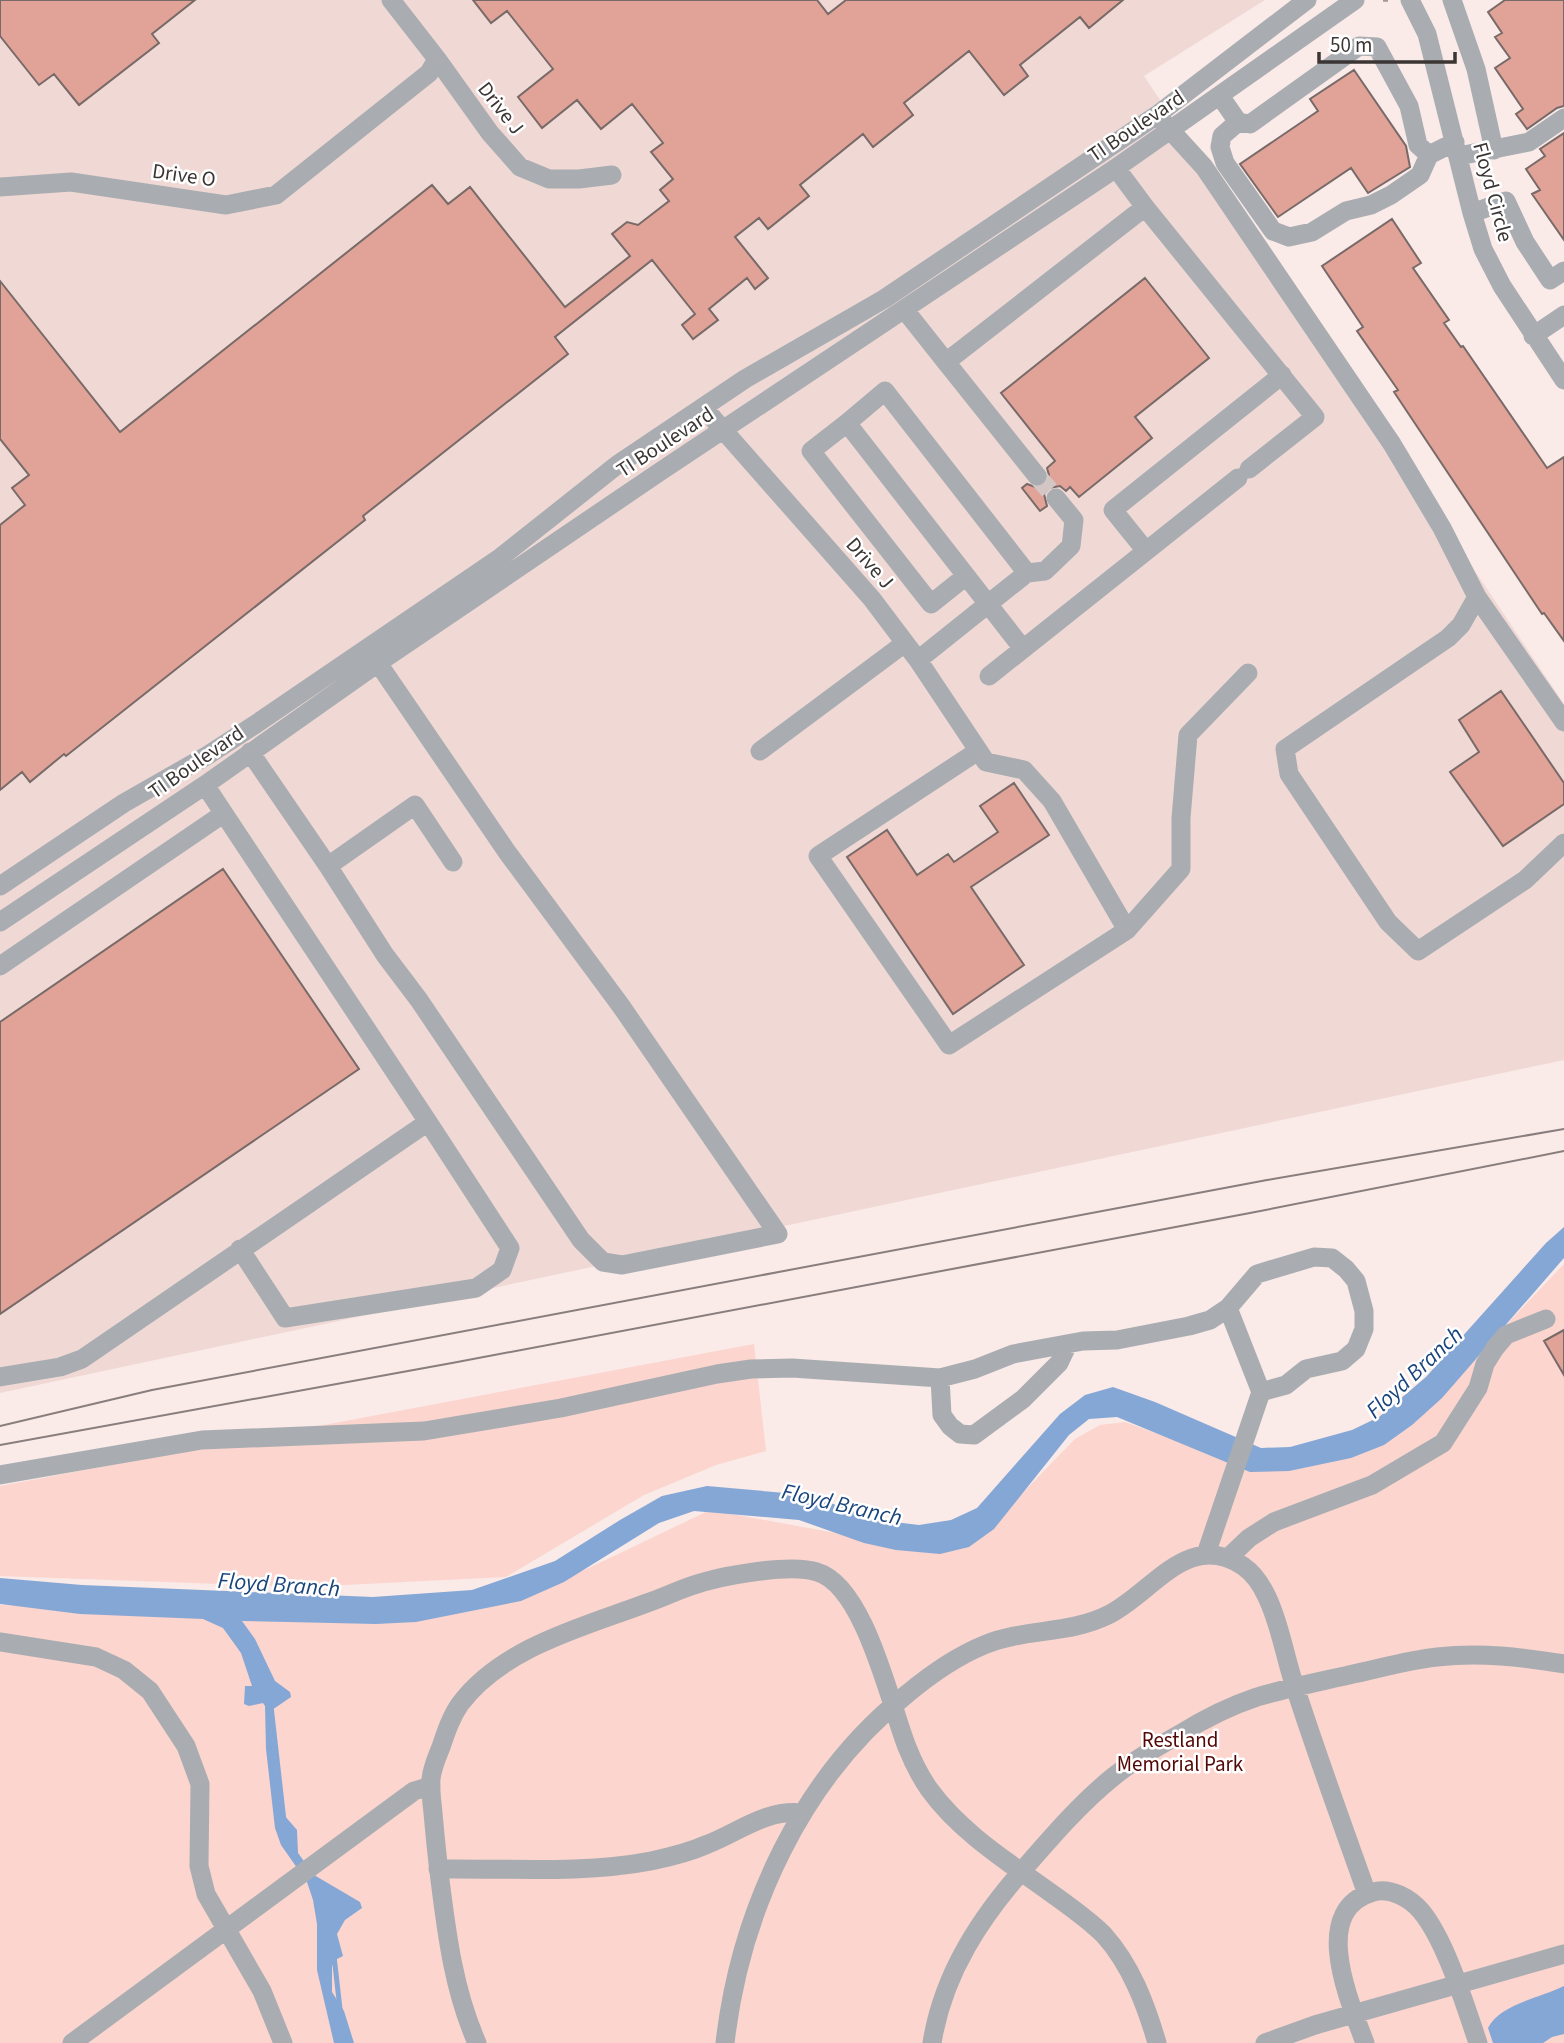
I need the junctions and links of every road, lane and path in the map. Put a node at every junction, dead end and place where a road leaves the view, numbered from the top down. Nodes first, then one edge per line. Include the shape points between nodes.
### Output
1 (391, 0) edge
2 (1307, 0) edge
3 (1355, 0) edge
4 (1410, 0) edge
5 (1452, 0) edge
6 (437, 59) junction
7 (1220, 96) junction
8 (1157, 115) junction
9 (1564, 118) edge
10 (1238, 122) junction
11 (1170, 131) junction
12 (1457, 149) junction
13 (1494, 150) junction
14 (1429, 155) junction
15 (1116, 168) junction
16 (612, 175) dead end
17 (0, 187) edge
18 (1145, 207) junction
19 (1472, 213) junction
20 (1564, 271) edge
21 (904, 309) junction
22 (1564, 315) edge
23 (1533, 336) junction
24 (946, 362) junction
25 (1282, 374) junction
26 (1564, 380) edge
27 (704, 407) junction
28 (846, 423) junction
29 (724, 431) junction
30 (1037, 476) tunnel mouth
31 (1056, 499) tunnel mouth
32 (1146, 551) junction
33 (1027, 573) junction
34 (966, 576) junction
35 (1477, 597) junction
36 (988, 604) junction
37 (905, 643) junction
38 (1023, 649) junction
39 (918, 660) junction
40 (378, 663) junction
41 (1248, 673) dead end
42 (989, 676) dead end
43 (1564, 722) edge
44 (760, 751) dead end
45 (250, 752) junction
46 (982, 757) junction
47 (205, 785) junction
48 (223, 814) junction
49 (1564, 843) edge
50 (453, 862) dead end
51 (328, 866) junction
52 (0, 886) edge
53 (0, 922) edge
54 (1127, 930) junction
55 (0, 966) edge
56 (428, 1122) junction
57 (240, 1249) junction
58 (1228, 1308) junction
59 (1546, 1319) dead end
60 (1068, 1344) junction
61 (0, 1377) edge
62 (940, 1378) junction
63 (1261, 1392) junction
64 (0, 1475) edge
65 (1206, 1554) junction
66 (1228, 1558) junction
67 (0, 1642) edge
68 (1564, 1664) edge
69 (1295, 1687) junction
70 (892, 1705) junction
71 (431, 1786) junction
72 (802, 1813) junction
73 (438, 1869) junction
74 (1021, 1872) junction
75 (1367, 1894) junction
76 (226, 1929) junction
77 (1564, 1954) edge
78 (1457, 1983) junction
79 (1354, 2013) junction
80 (72, 2043) edge
81 (283, 2043) edge
82 (477, 2043) edge
83 (725, 2043) edge
84 (932, 2043) edge
85 (1157, 2043) edge
86 (1265, 2043) edge
87 (1365, 2043) edge
88 (1478, 2043) edge

1 - 6 street, Drive J
2 - 8 street, TI Boulevard
3 - 7 street, TI Boulevard
4 - 12 street, Floyd Circle via 1427,34
5 - 13 street via 1476,69
6 - 16 street, Drive J via 520,167 549,179
6 - 17 street, Drive O via 429,73 276,195 226,205 71,182
7 - 10 street
7 - 11 street, TI Boulevard
8 - 11 street
8 - 27 street, TI Boulevard via 884,299
9 - 13 street via 1529,142
10 - 14 street via 1250,124 1359,46 1377,47 1409,106 1418,145
10 - 14 street via 1222,136 1225,163 1273,231 1289,237 1312,232 1346,211 1391,195 1420,175
11 - 15 street, TI Boulevard
11 - 35 street via 1204,167 1392,444
12 - 13 street
12 - 14 street
12 - 19 street, Floyd Circle
15 - 18 street
15 - 21 street, TI Boulevard
18 - 24 street
18 - 25 street
19 - 20 street via 1506,201 1550,281
19 - 23 street, Floyd Circle via 1489,261
21 - 24 street
21 - 29 street, TI Boulevard
22 - 23 street
23 - 26 street, Floyd Circle
24 - 30 street
25 - 32 street via 1113,510
25 - 32 street via 1315,417
27 - 29 street, Drive J
27 - 52 street, TI Boulevard via 617,465 501,557 208,755 124,803
28 - 33 street via 885,391
28 - 34 street
28 - 34 street via 811,451 905,572 931,604
29 - 37 street, Drive J
29 - 40 street, TI Boulevard
31 - 33 street via 1074,520 1071,547 1045,571
32 - 38 street
33 - 36 street
34 - 36 street
35 - 43 street
35 - 49 street via 1448,638 1285,749 1289,774 1388,922 1418,951 1525,880
36 - 38 street
36 - 39 street
37 - 39 street, Drive J
37 - 44 street
38 - 42 street
39 - 46 street, Drive J
40 - 45 street, TI Boulevard
40 - 51 street via 778,1234 622,1265 603,1262 581,1240
41 - 54 street via 1188,736 1181,869
45 - 47 street, TI Boulevard
45 - 51 street
46 - 54 street via 1024,770 1052,801
46 - 54 street via 818,856 949,1045
47 - 48 street
47 - 53 street, TI Boulevard
48 - 55 street
48 - 56 street
50 - 51 street via 415,805
56 - 57 street
56 - 57 street via 510,1248 502,1270 485,1282 476,1288 285,1318
57 - 61 street via 82,1359
58 - 60 street via 1210,1320 1189,1325 1117,1340
58 - 63 street
58 - 63 street via 1257,1273 1314,1257 1332,1258 1356,1281 1364,1329 1356,1349 1342,1361 1307,1369 1286,1385
59 - 66 street via 1506,1335 1495,1348 1478,1388 1443,1443 1372,1485 1274,1522
60 - 62 street via 1013,1354
60 - 62 street via 1059,1363 1023,1399 974,1435 960,1434 942,1415
62 - 64 street via 751,1369 424,1431 202,1440
63 - 65 street
65 - 66 street
65 - 70 street via 1168,1570 1115,1612 1094,1622 1010,1637 958,1657
66 - 69 street via 1246,1568 1266,1595
67 - 76 street via 96,1657 124,1670 155,1698 186,1746 197,1773 199,1866 211,1906
68 - 69 street via 1501,1655 1436,1657
69 - 74 street via 1216,1714 1143,1756 1091,1796
69 - 75 street
70 - 71 street via 864,1625 827,1576 798,1569 723,1578 563,1634 501,1667 477,1686 454,1714
70 - 72 street via 834,1765
70 - 74 street via 912,1760 941,1805
71 - 73 street
71 - 76 street via 414,1791
72 - 73 street via 771,1815 708,1844 650,1861 572,1868
72 - 83 street via 762,1894 728,2015
73 - 82 street via 459,1995
74 - 84 street via 989,1910 959,1959 939,2008
74 - 85 street via 1080,1914 1110,1943 1139,1992
75 - 78 street via 1401,1895 1420,1910
75 - 79 street via 1348,1908 1339,1929 1340,1963
76 - 80 street
76 - 81 street via 262,1991
77 - 78 street
78 - 79 street
78 - 88 street
79 - 86 street
79 - 87 street

